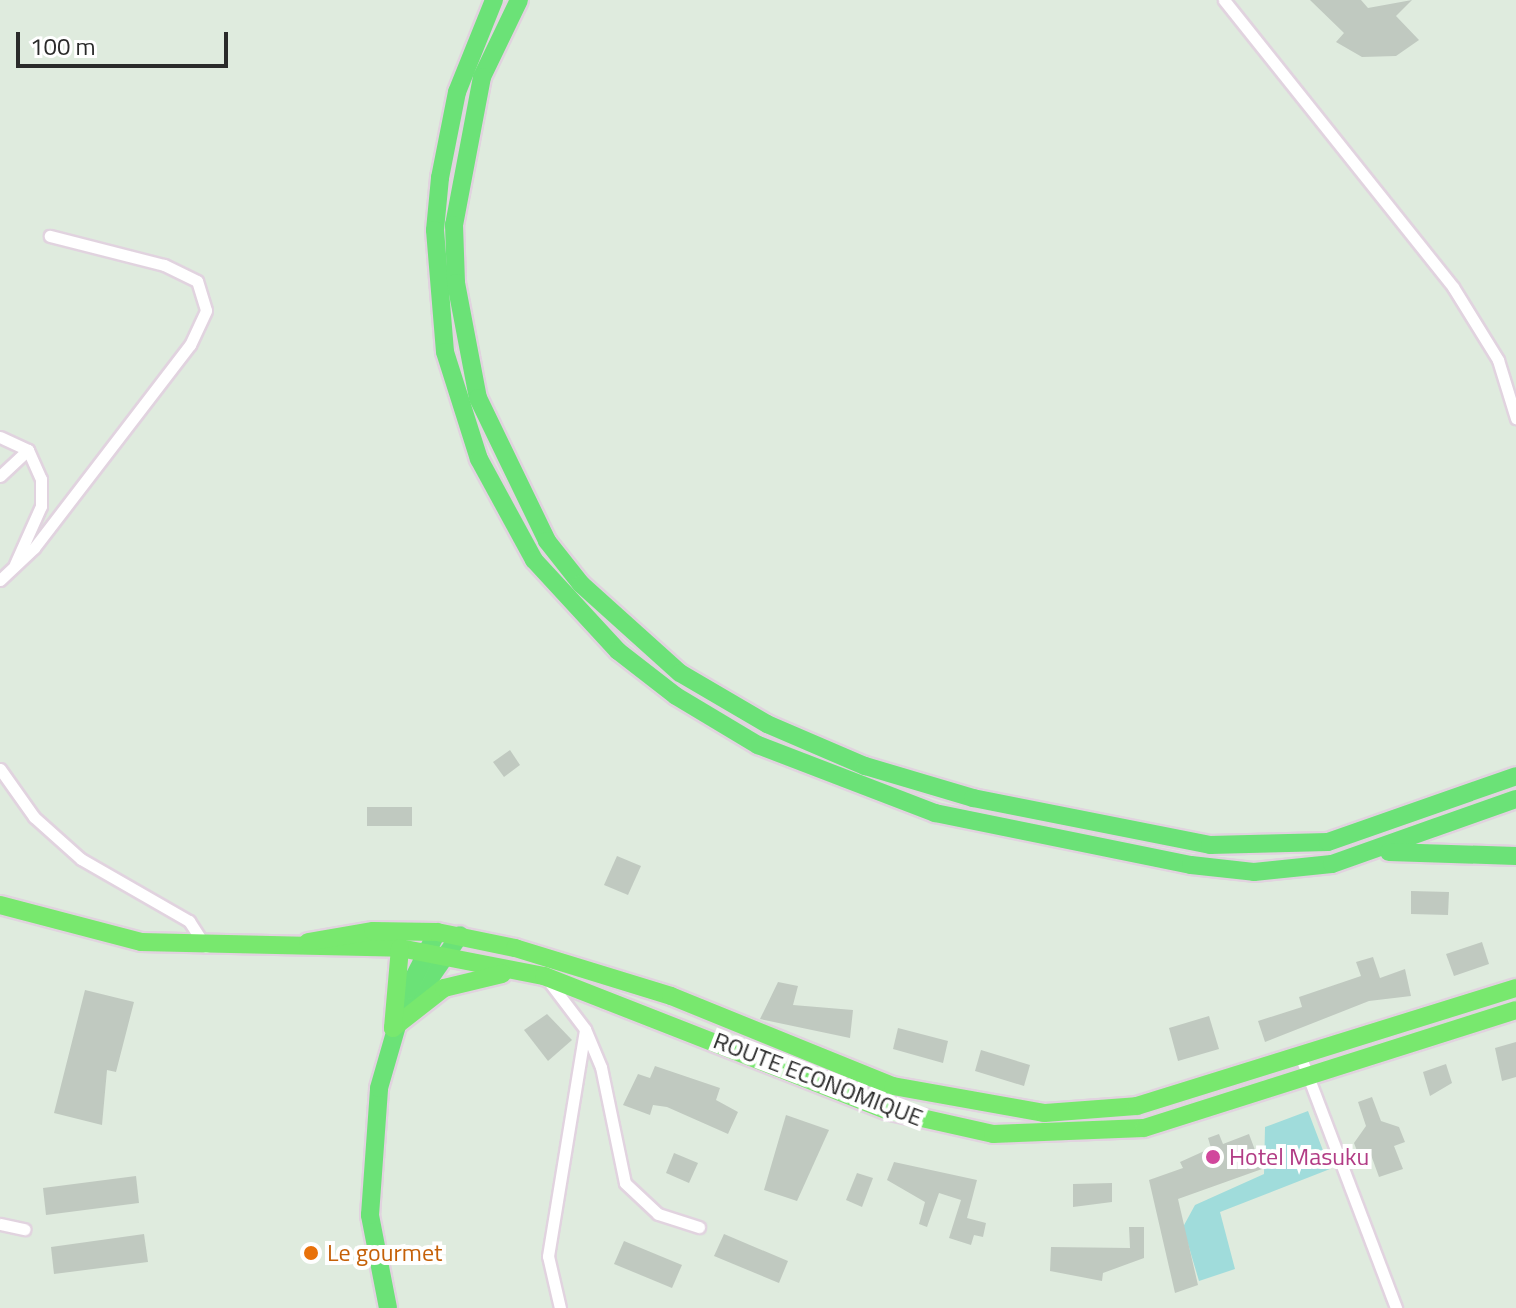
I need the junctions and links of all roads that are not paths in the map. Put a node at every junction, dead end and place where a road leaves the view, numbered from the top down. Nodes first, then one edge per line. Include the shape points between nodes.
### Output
1 (494, 0) edge
2 (519, 0) edge
3 (1224, 0) edge
4 (50, 236) dead end
5 (1516, 418) edge
6 (0, 437) edge
7 (28, 450) junction
8 (0, 476) edge
9 (13, 568) junction
10 (0, 580) edge
11 (0, 769) edge
12 (1516, 776) edge
13 (1516, 799) edge
14 (1516, 856) edge
15 (1332, 864) junction
16 (0, 905) edge
17 (437, 932) junction
18 (460, 935) junction
19 (305, 943) junction
20 (206, 947) junction
21 (400, 948) junction
22 (426, 952) junction
23 (449, 957) junction
24 (540, 975) junction
25 (1511, 989) edge
26 (671, 996) junction
27 (1516, 1010) edge
28 (664, 1018) junction
29 (393, 1028) junction
30 (585, 1029) junction
31 (1300, 1055) junction
32 (1307, 1074) junction
33 (0, 1224) edge
34 (699, 1227) dead end
35 (24, 1229) dead end
36 (388, 1308) edge
37 (560, 1308) edge
38 (1396, 1308) edge

1 - 15 main road via 469,54 447,136 435,230 437,292 445,352 479,459 526,548 568,601 618,651 715,721 820,772 935,813 1191,865 1254,872
2 - 12 main road via 482,77 454,225 456,283 478,398 547,541 581,584 680,673 767,724 865,766 973,798 1210,845 1328,842
3 - 5 street via 1453,287 1498,360
4 - 9 street via 164,265 197,281 206,310 190,345
6 - 7 street
7 - 8 street
7 - 9 street via 41,479 41,506
9 - 10 street
11 - 20 street via 34,817 81,859 189,921
13 - 15 main road
14 - 15 main road via 1389,852
16 - 20 highway, ROUTE ECONOMIQUE via 141,942
17 - 18 highway, ROUTE ECONOMIQUE
17 - 19 highway, ROUTE ECONOMIQUE via 373,931
17 - 22 main road
18 - 23 main road
18 - 26 highway, ROUTE ECONOMIQUE via 571,961
19 - 20 highway, ROUTE ECONOMIQUE
19 - 21 highway, ROUTE ECONOMIQUE
21 - 22 highway, ROUTE ECONOMIQUE
21 - 29 highway
22 - 23 highway, ROUTE ECONOMIQUE
22 - 29 main road
23 - 24 highway, ROUTE ECONOMIQUE
23 - 29 main road
24 - 28 highway, ROUTE ECONOMIQUE
24 - 29 highway via 474,977 444,988
24 - 30 street
25 - 31 highway, ROUTE ECONOMIQUE
26 - 28 highway
26 - 31 highway, ROUTE ECONOMIQUE via 893,1086 995,1109 1137,1106
27 - 32 highway, ROUTE ECONOMIQUE
28 - 32 highway, ROUTE ECONOMIQUE via 886,1110 993,1134 1144,1128
29 - 36 main road via 370,1177 374,1252
30 - 34 street via 601,1067 625,1183 658,1214
30 - 37 street via 548,1256
31 - 32 street
32 - 38 street
33 - 35 street

